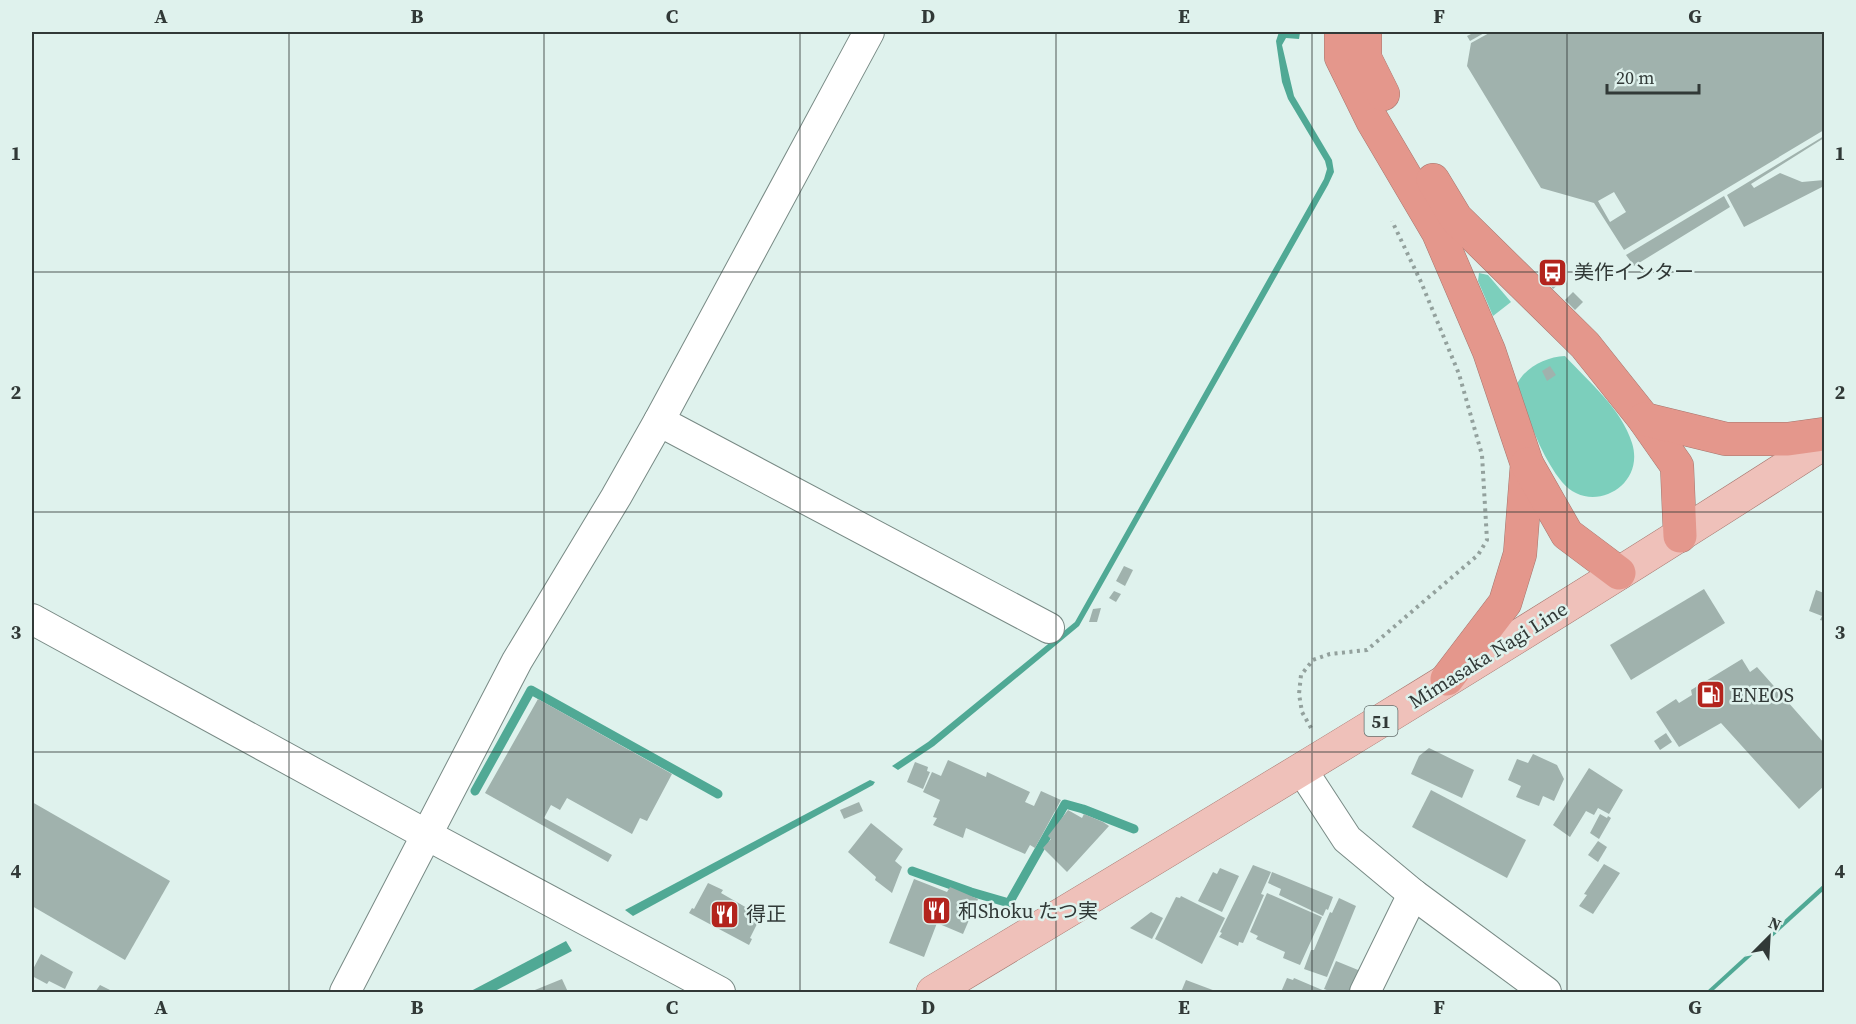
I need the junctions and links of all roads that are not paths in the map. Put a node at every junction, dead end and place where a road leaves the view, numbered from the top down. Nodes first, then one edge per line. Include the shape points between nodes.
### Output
1 (869, 32) edge
2 (1341, 32) edge
3 (1365, 32) edge
4 (1644, 419) junction
5 (659, 421) junction
6 (1824, 434) edge
7 (1824, 443) edge
8 (1527, 464) junction
9 (1680, 536) junction
10 (1619, 573) junction
11 (32, 619) edge
12 (1049, 628) dead end
13 (1447, 680) junction
14 (1315, 762) junction
15 (427, 835) junction
16 (1413, 894) junction
17 (345, 993) edge
18 (720, 993) edge
19 (933, 993) edge
20 (1365, 993) edge
21 (1546, 993) edge

1 - 5 street
2 - 8 highway via 1341,57 1372,120 1438,232 1489,351
3 - 4 highway via 1365,58 1393,115 1456,218 1585,345
4 - 6 highway via 1726,439 1788,439
4 - 9 highway via 1677,466
5 - 12 street
5 - 15 street via 517,661
7 - 9 main road, Mimasaka Nagi Line / 51
8 - 10 highway via 1567,534
8 - 13 highway via 1520,554 1505,603
9 - 10 main road, Mimasaka Nagi Line / 51
10 - 13 main road, Mimasaka Nagi Line / 51
11 - 15 street
13 - 14 main road, Mimasaka Nagi Line / 51
14 - 16 street via 1347,839
14 - 19 main road, Mimasaka Nagi Line / 51
15 - 17 street
15 - 18 street
16 - 20 street
16 - 21 street

